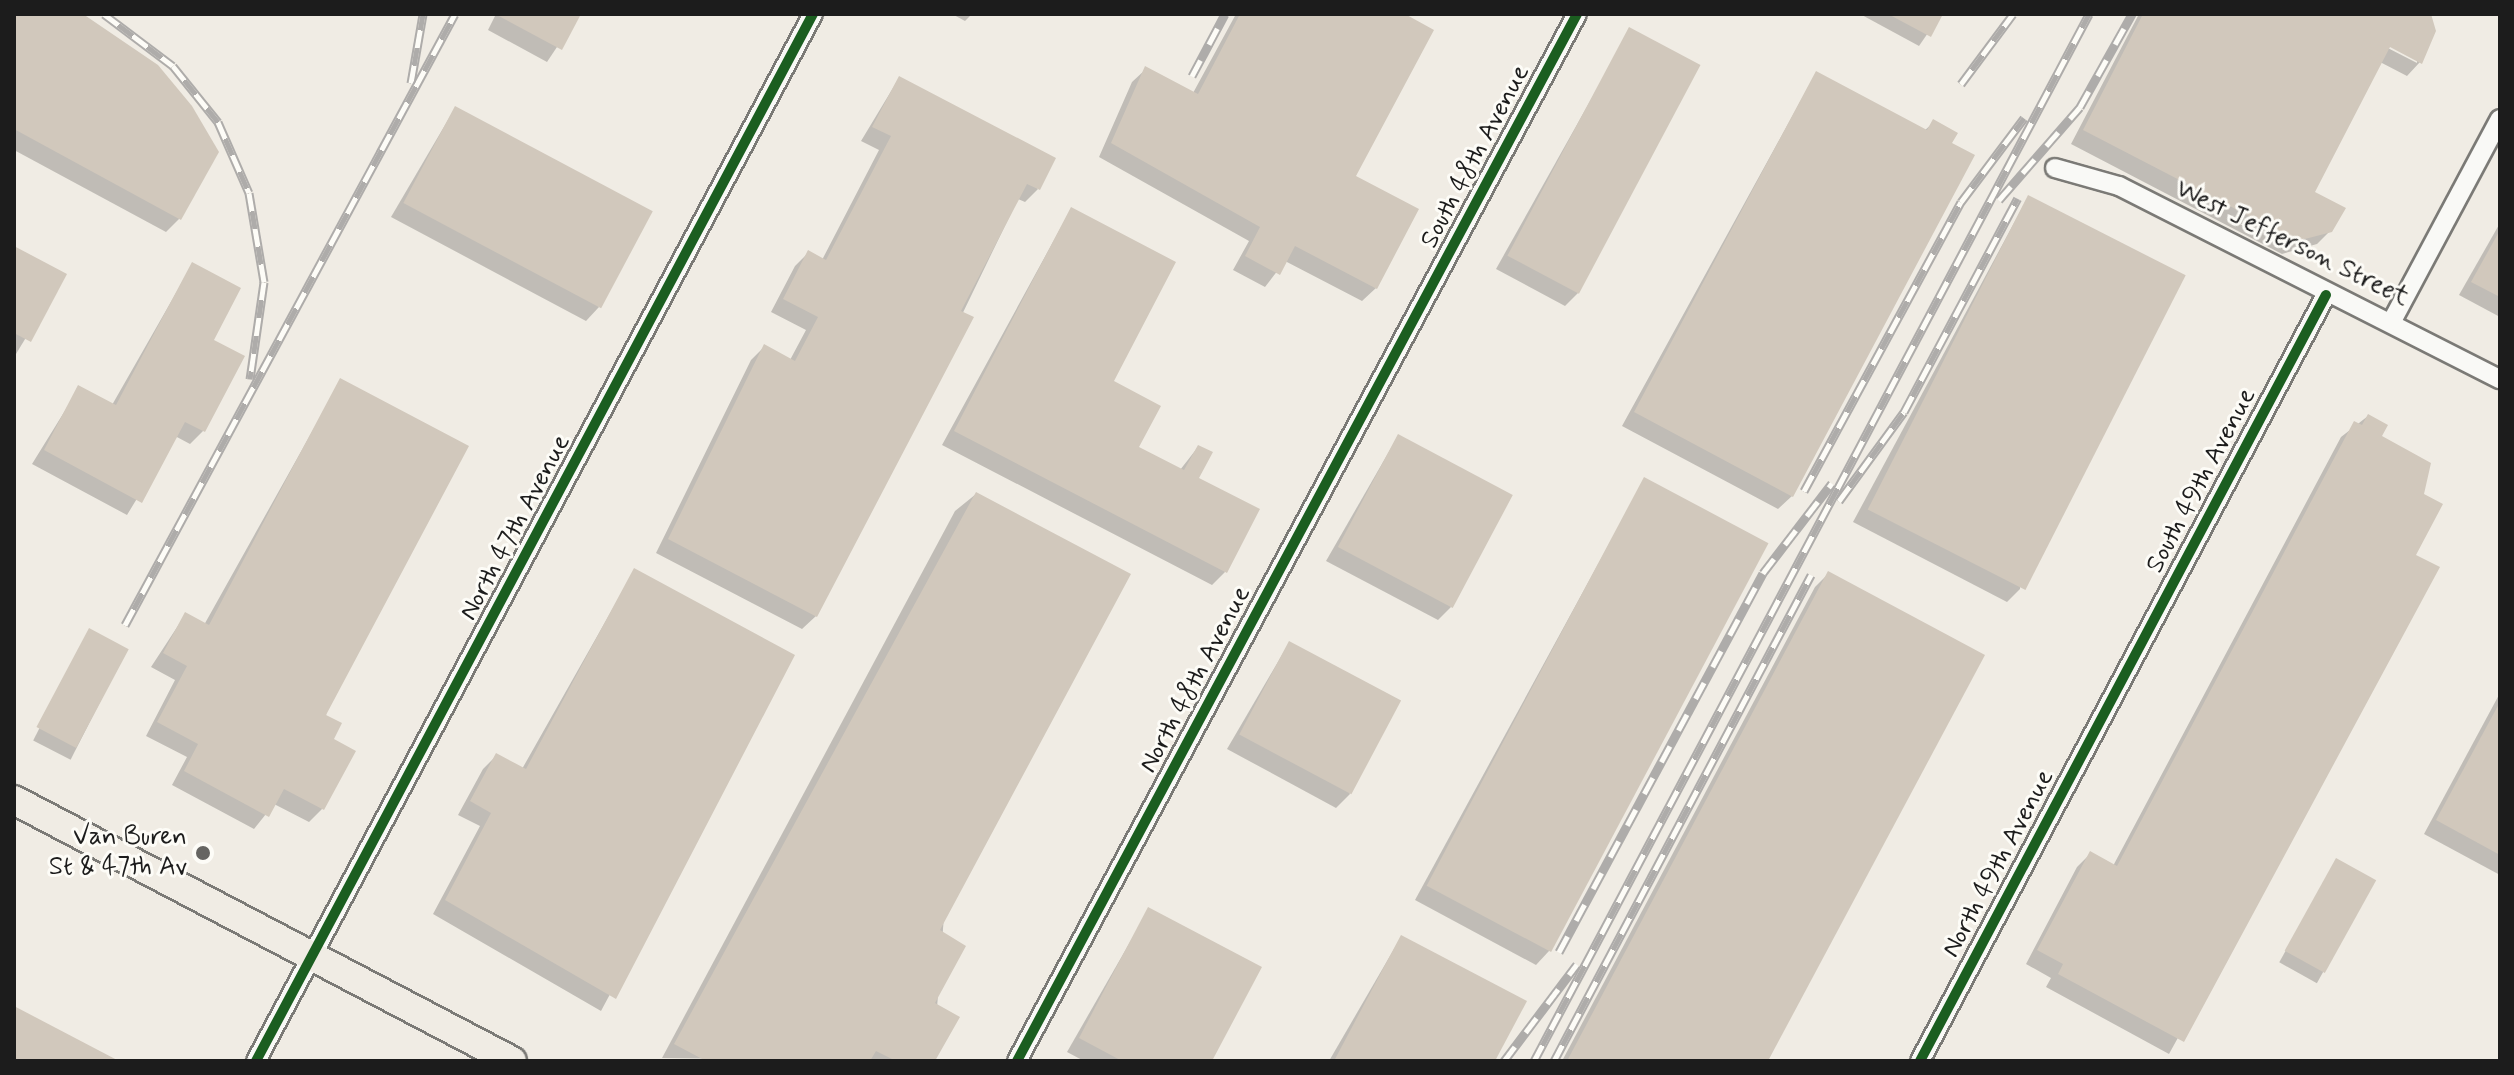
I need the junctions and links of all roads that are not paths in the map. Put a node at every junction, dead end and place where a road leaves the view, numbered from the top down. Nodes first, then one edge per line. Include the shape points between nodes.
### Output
1 (813, 14) edge
2 (1577, 14) edge
3 (2500, 119) edge
4 (2055, 168) dead end
5 (2326, 295) junction
6 (1414, 320) joint
7 (2392, 321) junction
8 (2500, 379) edge
9 (2117, 687) joint
10 (14, 800) edge
11 (315, 957) junction
12 (256, 1061) edge
13 (512, 1061) edge
14 (1017, 1061) edge
15 (1920, 1061) edge

1 - 11 street, North 47th Avenue
2 - 6 street, South 48th Avenue
3 - 7 street
4 - 5 street, West Jefferson Street via 2119,186
5 - 7 street, West Jefferson Street
5 - 9 street, South 49th Avenue
6 - 14 street, North 48th Avenue
7 - 8 street, West Jefferson Street
9 - 15 street, North 49th Avenue
10 - 11 main road
11 - 12 street, North 47th Avenue
11 - 13 main road

